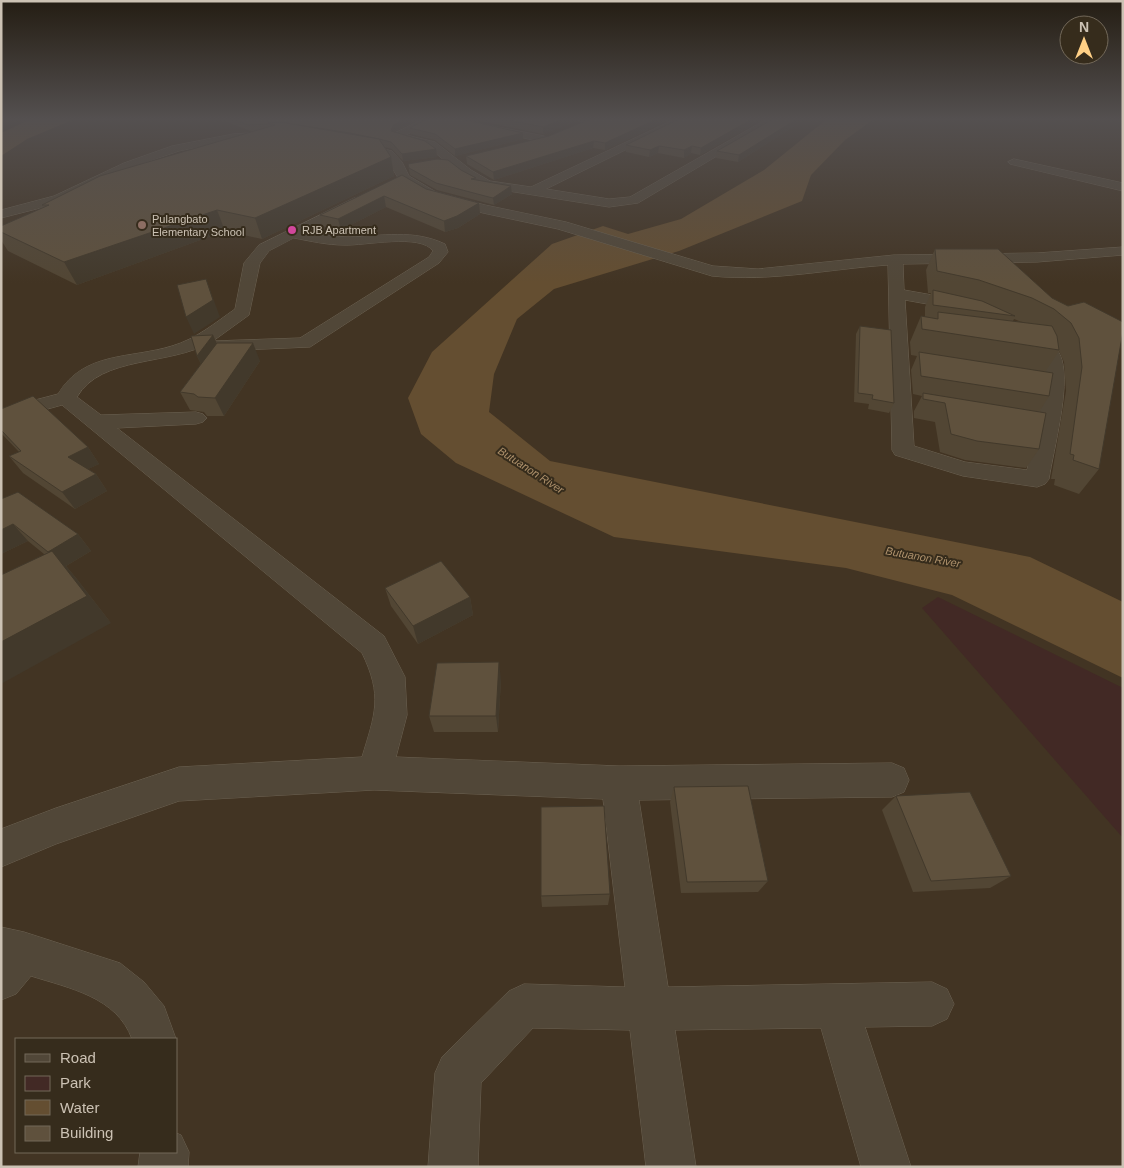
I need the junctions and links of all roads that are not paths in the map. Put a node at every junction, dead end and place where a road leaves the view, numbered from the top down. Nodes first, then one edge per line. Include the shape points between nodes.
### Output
1 (111, 174) edge
2 (467, 174) edge
3 (570, 174) edge
4 (679, 174) edge
5 (1064, 174) edge
6 (399, 176) joint
7 (1123, 187) edge
8 (531, 192) junction
9 (1, 214) edge
10 (293, 234) junction
11 (1122, 252) edge
12 (894, 260) junction
13 (896, 293) junction
14 (983, 312) edge
15 (1008, 332) edge
16 (191, 346) junction
17 (1033, 383) edge
18 (1053, 386) junction
19 (66, 398) junction
20 (1, 416) edge
21 (196, 418) dead end
22 (97, 422) junction
23 (374, 773) junction
24 (892, 780) dead end
25 (619, 783) junction
26 (1, 848) edge
27 (9, 960) edge
28 (932, 1004) dead end
29 (836, 1006) junction
30 (650, 1009) junction
31 (154, 1038) edge
32 (164, 1153) edge
33 (163, 1167) edge
34 (453, 1167) edge
35 (671, 1167) edge
36 (886, 1167) edge

1 - 9 street via 59,199
2 - 8 street via 487,184
3 - 8 street
4 - 8 street via 633,200 609,203
5 - 7 street
6 - 10 street
6 - 12 street via 432,195 561,225 712,271 758,275
10 - 16 street via 264,248 252,263 244,311
10 - 16 street via 329,240 415,237 440,247 441,252 434,260 304,342
11 - 12 street via 1034,258
12 - 13 street
13 - 14 street
13 - 18 street via 907,327 910,402 903,450 963,469 1037,479 1036,423
15 - 18 street via 1046,346 1053,361
16 - 19 street via 102,367 70,386
17 - 18 street
19 - 20 street
19 - 22 street
21 - 22 street
22 - 23 street via 373,645 389,677 391,715
23 - 25 street
23 - 26 street via 179,784
24 - 25 street
25 - 30 street
27 - 31 street via 105,978 129,997 148,1022
28 - 29 street
29 - 30 street
29 - 36 street
30 - 34 street via 524,1006 458,1073
30 - 35 street
32 - 33 street

